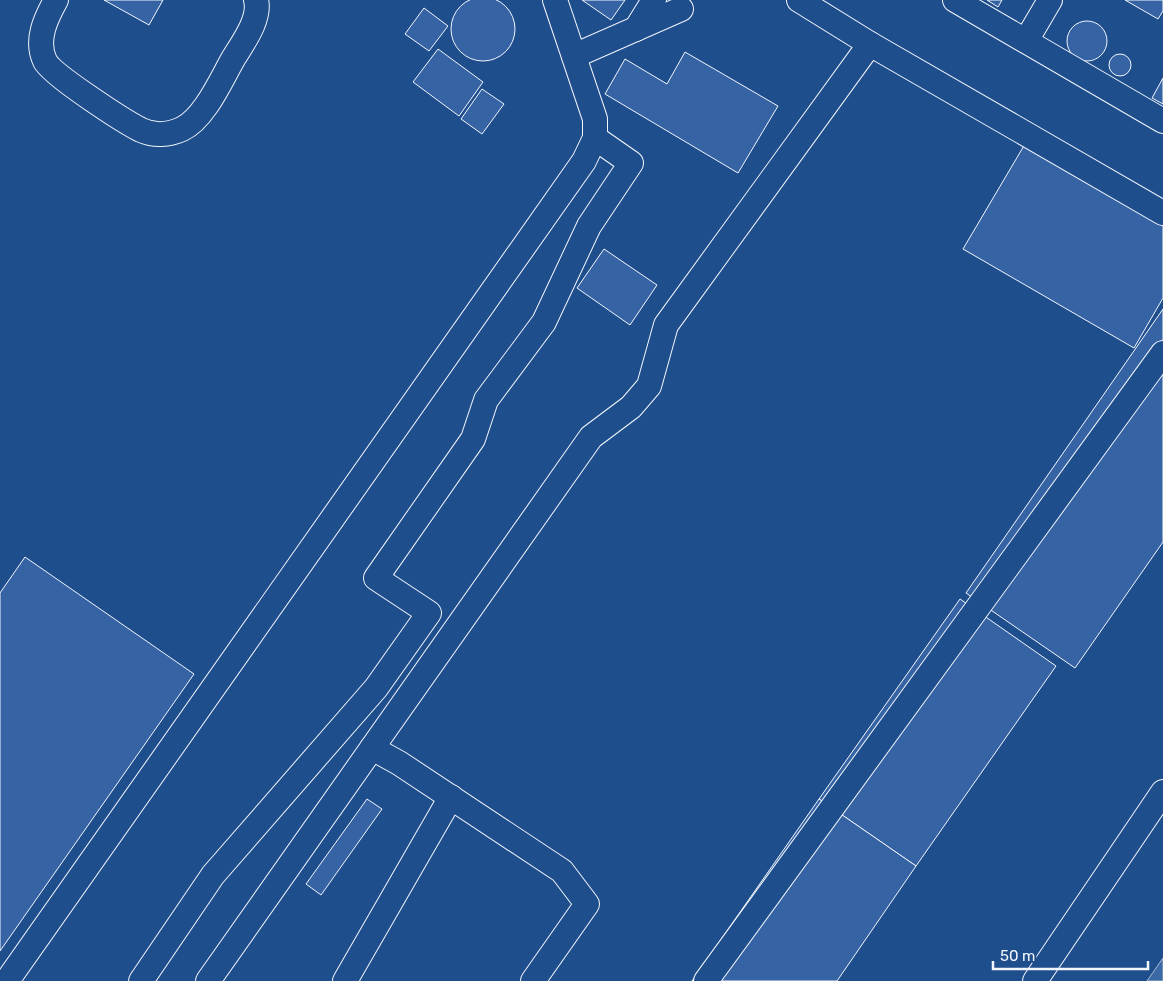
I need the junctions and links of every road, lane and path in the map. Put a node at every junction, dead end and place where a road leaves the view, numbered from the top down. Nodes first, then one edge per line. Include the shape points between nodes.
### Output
1 (56, 0) edge
2 (554, 0) edge
3 (654, 0) edge
4 (799, 0) edge
5 (955, 0) edge
6 (1050, 0) edge
7 (259, 1) edge
8 (681, 9) dead end
9 (636, 29) junction
10 (1026, 41) junction
11 (870, 44) junction
12 (574, 56) junction
13 (1163, 121) edge
14 (595, 138) junction
15 (1163, 213) edge
16 (1163, 352) edge
17 (372, 748) junction
18 (1163, 792) edge
19 (451, 797) junction
20 (7, 981) edge
21 (141, 981) edge
22 (208, 981) edge
23 (345, 981) edge
24 (534, 981) edge
25 (706, 981) edge
26 (1036, 981) edge

1 - 7 lane via 46,17 40,39 46,62 63,80 142,130 163,135 183,129 200,114 245,39
2 - 12 lane
3 - 9 lane
4 - 11 lane
5 - 10 lane
6 - 10 lane
8 - 9 lane
9 - 12 lane
10 - 13 lane
11 - 15 lane
11 - 17 lane via 666,325 649,386 631,407 591,437
12 - 14 lane via 595,119
14 - 20 lane via 584,161
14 - 21 lane via 631,163 589,226 544,322 486,400 473,439 376,578 429,613 376,688 213,875
16 - 25 lane
17 - 19 lane
17 - 22 lane
18 - 26 lane
19 - 23 lane
19 - 24 lane via 562,871 587,904

